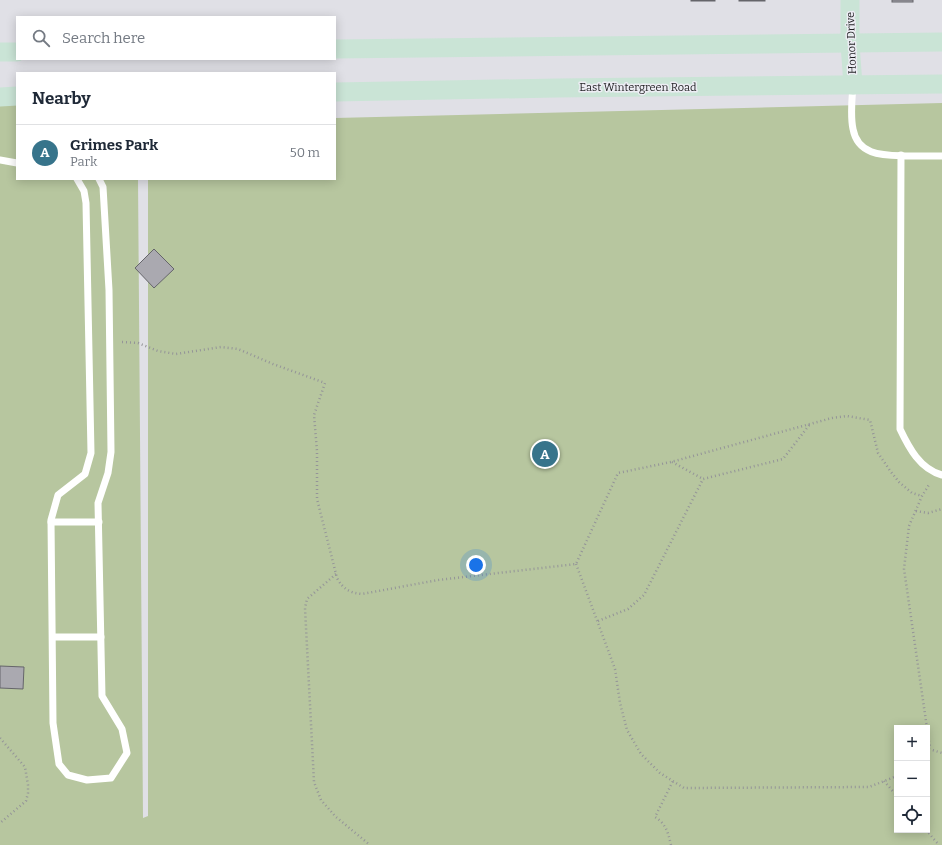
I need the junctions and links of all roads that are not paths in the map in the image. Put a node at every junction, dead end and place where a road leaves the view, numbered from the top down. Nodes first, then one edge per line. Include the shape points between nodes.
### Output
1 (850, 0) edge
2 (942, 42) edge
3 (850, 44) junction
4 (336, 49) edge
5 (0, 52) edge
6 (16, 52) edge
7 (942, 84) edge
8 (853, 85) junction
9 (336, 92) edge
10 (16, 96) edge
11 (0, 97) edge
12 (901, 155) junction
13 (942, 156) edge
14 (0, 160) edge
15 (16, 163) edge
16 (78, 180) edge
17 (100, 180) edge
18 (939, 474) edge
19 (52, 522) junction
20 (99, 522) junction
21 (53, 637) junction
22 (101, 637) junction

1 - 3 main road, Honor Drive
2 - 3 main road
3 - 4 main road
3 - 8 main road, Honor Drive
5 - 6 main road
7 - 8 main road, East Wintergreen Road
8 - 9 main road, East Wintergreen Road
8 - 12 lane via 852,121 857,139 863,147 872,152 881,155
10 - 11 main road
12 - 13 lane
12 - 18 lane via 900,429 908,448 922,464
14 - 15 lane
16 - 19 lane via 84,191 86,203 91,453 85,474 58,495
17 - 20 lane via 103,187 109,290 111,452 108,473 98,503
19 - 20 lane
19 - 21 lane
20 - 22 lane
21 - 22 lane
21 - 22 lane via 54,728 60,764 68,775 87,780 111,778 127,753 122,729 102,696

